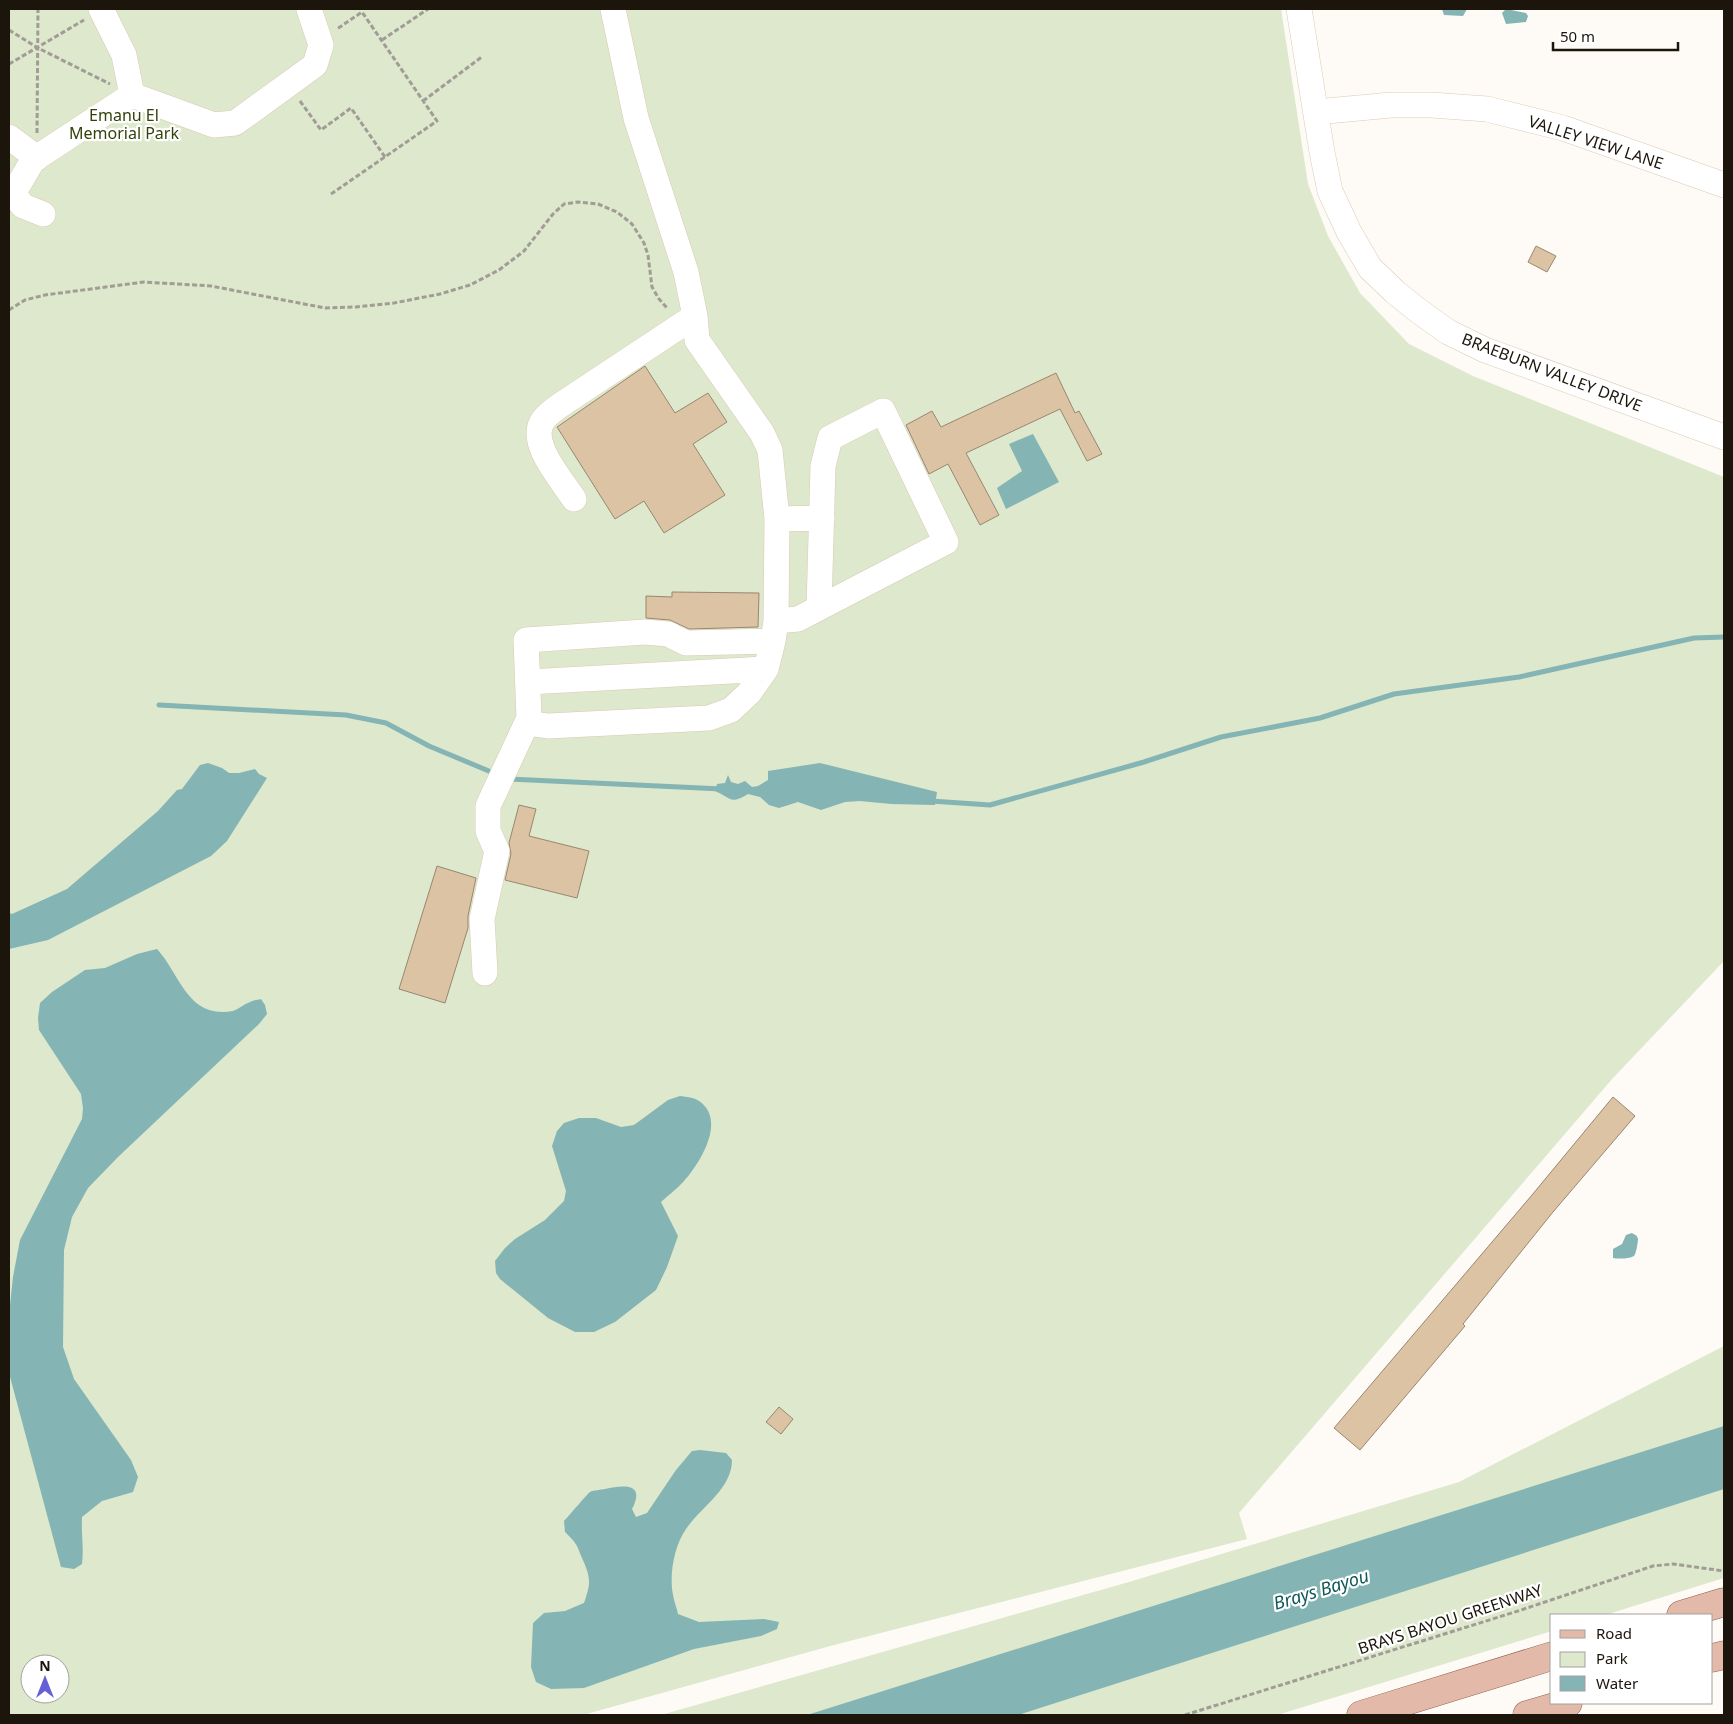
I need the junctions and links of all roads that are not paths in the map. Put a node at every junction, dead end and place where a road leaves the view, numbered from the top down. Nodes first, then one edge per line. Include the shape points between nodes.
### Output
1 (101, 9) edge
2 (309, 9) edge
3 (613, 9) edge
4 (1299, 9) edge
5 (132, 95) junction
6 (1316, 112) junction
7 (9, 137) edge
8 (37, 158) junction
9 (1724, 185) edge
10 (11, 195) edge
11 (43, 214) dead end
12 (688, 320) junction
13 (1724, 437) edge
14 (574, 499) dead end
15 (822, 518) junction
16 (777, 519) junction
17 (819, 608) junction
18 (775, 631) junction
19 (766, 670) junction
20 (528, 682) junction
21 (529, 718) junction
22 (485, 973) dead end
23 (1724, 1602) edge
24 (1684, 1614) edge
25 (1550, 1657) edge
26 (1565, 1704) edge
27 (1428, 1705) edge
28 (1361, 1715) edge
29 (1527, 1715) edge

1 - 5 street via 124,55
2 - 5 street via 320,41 315,65 235,123 214,125
3 - 12 street via 636,118 686,272
4 - 6 street, BRAEBURN VALLEY DRIVE
5 - 8 street
6 - 9 street, VALLEY VIEW LANE via 1415,105 1487,109 1563,128
6 - 13 street, BRAEBURN VALLEY DRIVE via 1330,191 1349,232 1370,268 1416,310 1448,332 1485,350
7 - 8 street
8 - 10 street
10 - 11 street via 23,206
12 - 14 street via 543,420 538,434 540,447
12 - 16 street via 697,340 762,433 770,450
15 - 16 street
15 - 17 street
15 - 17 street via 823,466 830,438 883,411 946,542
16 - 18 street
17 - 18 street
18 - 19 street
18 - 20 street via 686,643 668,634 645,632 526,640
19 - 20 street
19 - 21 street via 731,710 708,718 548,726 534,724
20 - 21 street
21 - 22 street via 488,806 488,831 497,851 482,919
23 - 24 main road
25 - 27 main road
26 - 29 main road
27 - 28 main road

